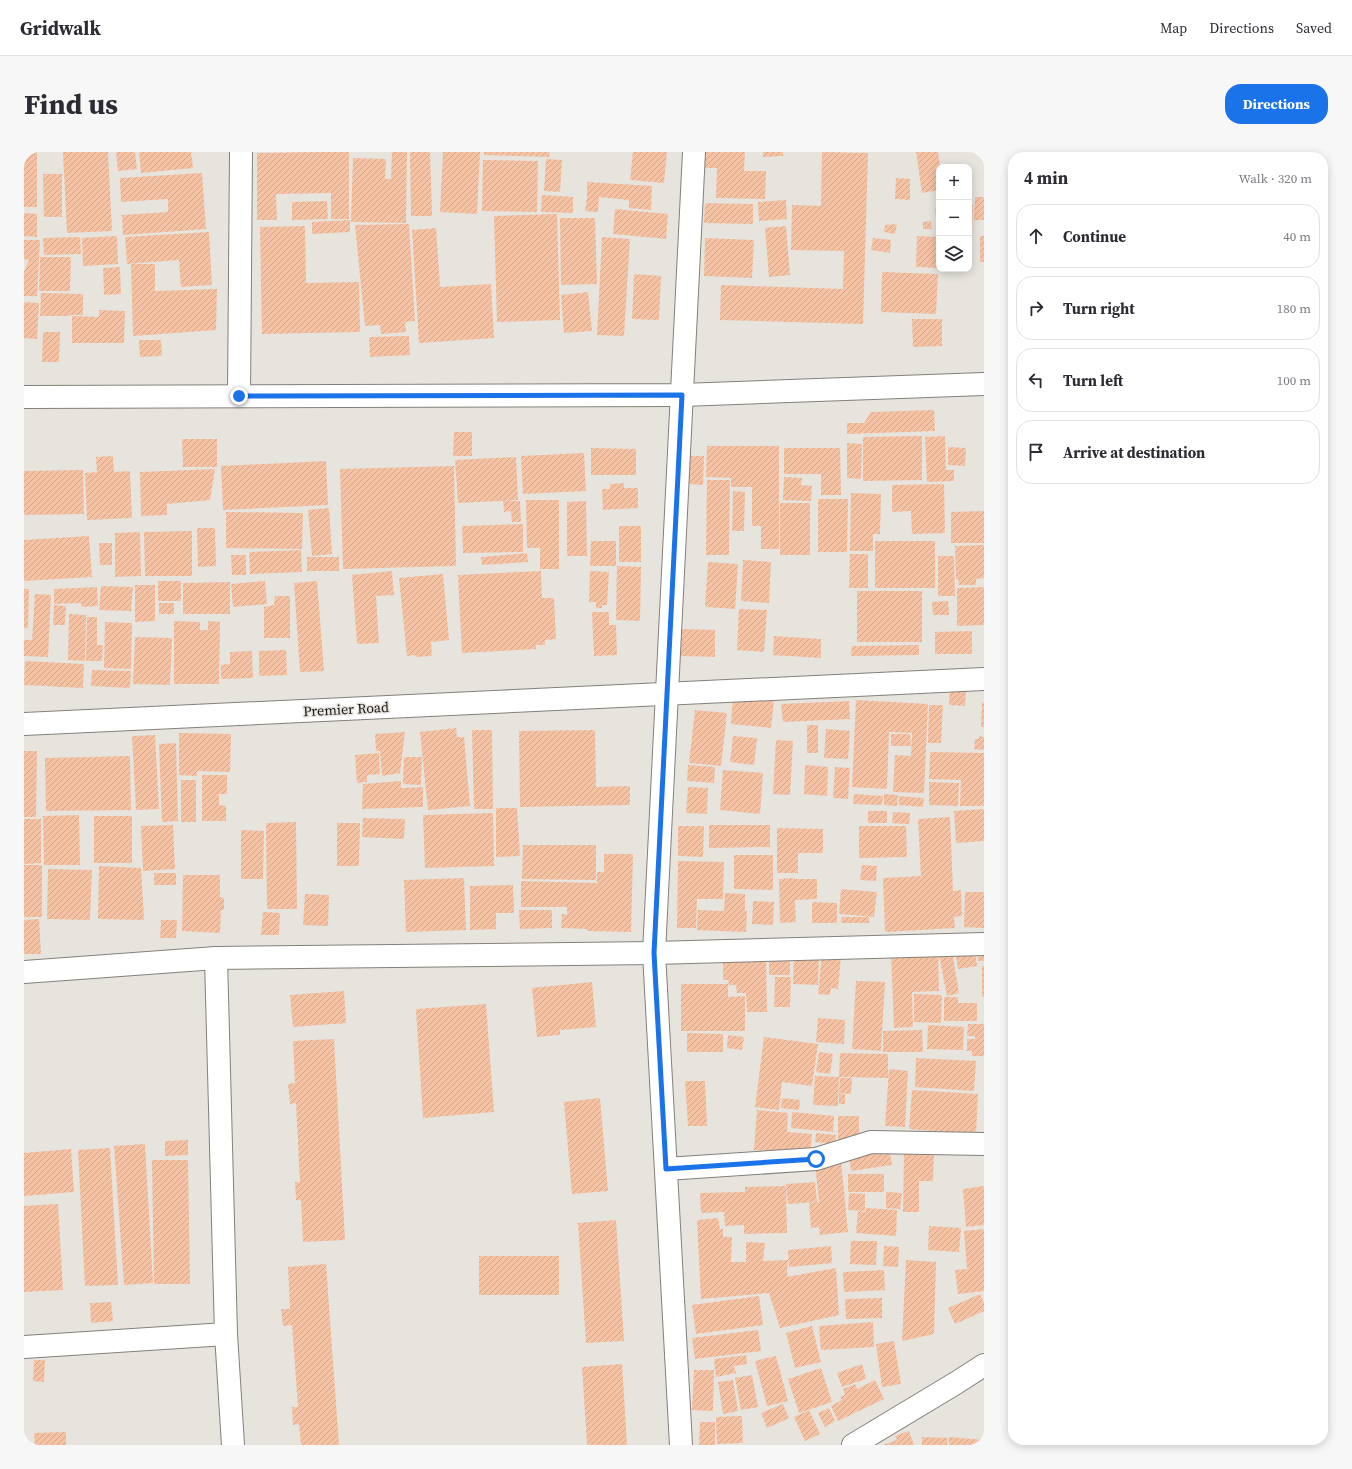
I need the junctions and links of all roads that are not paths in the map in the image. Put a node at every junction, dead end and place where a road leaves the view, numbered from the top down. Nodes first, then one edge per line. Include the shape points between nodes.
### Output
1 (241, 152) edge
2 (694, 152) edge
3 (984, 384) edge
4 (682, 395) junction
5 (239, 396) junction
6 (24, 397) edge
7 (984, 679) edge
8 (667, 694) junction
9 (24, 724) edge
10 (984, 944) edge
11 (654, 953) junction
12 (216, 958) junction
13 (24, 972) edge
14 (984, 1144) edge
15 (666, 1169) junction
16 (226, 1334) junction
17 (24, 1347) edge
18 (984, 1365) edge
19 (233, 1445) edge
20 (681, 1445) edge
21 (853, 1445) edge

1 - 5 street
2 - 4 street
3 - 4 street
4 - 5 street
4 - 8 street
5 - 6 street
7 - 8 street, Premier Road
8 - 9 street, Premier Road
8 - 11 street
10 - 11 street
11 - 12 street
11 - 15 street
12 - 13 street
12 - 16 street
14 - 15 street via 870,1142 816,1159
15 - 20 street
16 - 17 street
16 - 19 street
18 - 21 street

